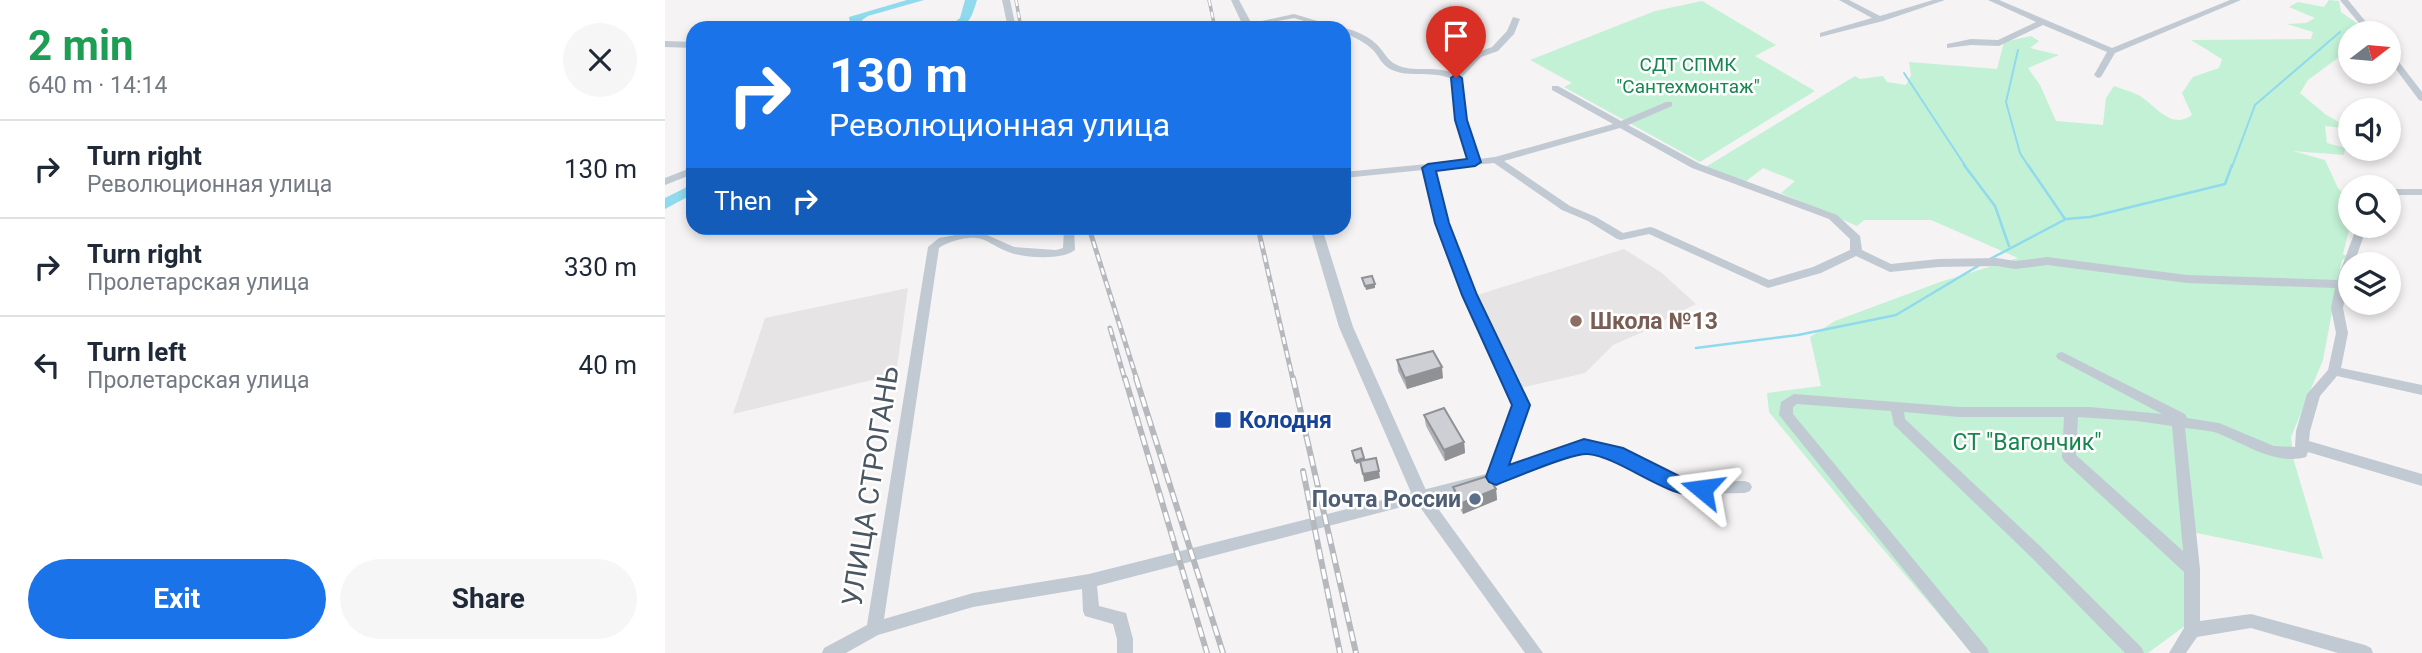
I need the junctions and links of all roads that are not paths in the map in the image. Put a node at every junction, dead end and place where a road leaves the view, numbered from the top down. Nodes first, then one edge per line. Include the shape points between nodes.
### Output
1 (1006, 0) edge
2 (1235, 0) edge
3 (1843, 0) edge
4 (1941, 0) edge
5 (1992, 0) edge
6 (2237, 0) edge
7 (2344, 0) edge
8 (1516, 19) dead end
9 (1880, 19) junction
10 (1010, 21) edge
11 (1246, 21) edge
12 (1271, 21) edge
13 (1312, 21) edge
14 (2361, 21) edge
15 (2042, 22) junction
16 (1351, 33) edge
17 (1823, 35) dead end
18 (665, 44) edge
19 (686, 45) edge
20 (1950, 47) dead end
21 (1495, 49) joint
22 (2112, 51) junction
23 (2401, 71) edge
24 (2098, 75) dead end
25 (1456, 78) junction
26 (1555, 88) dead end
27 (2422, 98) edge
28 (1669, 104) dead end
29 (1622, 124) junction
30 (1496, 160) junction
31 (1475, 162) junction
32 (1428, 168) junction
33 (686, 173) edge
34 (1351, 174) edge
35 (665, 181) edge
36 (2401, 192) edge
37 (2422, 192) edge
38 (972, 235) edge
39 (980, 235) edge
40 (1069, 235) edge
41 (1318, 235) edge
42 (1856, 252) junction
43 (2015, 265) junction
44 (2029, 274) dead end
45 (2338, 284) edge
46 (2338, 315) edge
47 (2062, 356) dead end
48 (2334, 371) junction
49 (2422, 390) edge
50 (1897, 407) junction
51 (2071, 414) junction
52 (2182, 421) junction
53 (2304, 445) junction
54 (1496, 477) junction
55 (2422, 481) edge
56 (1745, 487) dead end
57 (1421, 497) junction
58 (2192, 569) junction
59 (1089, 581) junction
60 (874, 629) junction
61 (2192, 630) junction
62 (830, 653) edge
63 (1125, 653) edge
64 (1535, 653) edge
65 (1982, 653) edge
66 (2136, 653) edge
67 (2177, 653) edge
68 (2365, 653) edge

1 - 10 street
2 - 11 street
3 - 9 street
4 - 9 street
5 - 15 street
6 - 22 street
7 - 14 street
8 - 21 street
9 - 17 street
12 - 13 street via 1294,16
15 - 20 street via 1999,43
15 - 22 street
16 - 25 street via 1375,47 1389,65 1405,71 1441,71
18 - 19 street
21 - 25 street via 1478,55
22 - 24 street
23 - 27 street
25 - 31 street via 1461,120
26 - 29 street
28 - 29 street
29 - 30 street
29 - 42 street via 1696,166 1833,217 1856,238
30 - 31 street
30 - 42 street via 1566,208 1621,237 1650,229 1768,284 1817,270
31 - 32 street
32 - 34 street
32 - 54 street via 1442,223 1465,283 1521,405
33 - 35 street
36 - 37 street
38 - 60 street, УЛИЦА СТРОГАНЬ via 943,240 934,247
39 - 40 street, УЛИЦА СТРОГАНЬ via 1012,250 1055,254 1069,250
41 - 57 street via 1346,327
42 - 43 street via 1890,268 1938,263
43 - 44 street
43 - 45 street via 2047,261 2187,279
46 - 48 street via 2342,333
47 - 52 street
48 - 49 street
48 - 53 street via 2314,394 2303,431
50 - 51 street
50 - 65 street via 1794,399 1787,405 1786,415
50 - 66 street via 1899,421
51 - 52 street
51 - 58 street via 2069,457
52 - 53 street via 2214,427 2273,451 2301,453
52 - 58 street
53 - 55 street
54 - 56 street via 1584,446 1616,453 1687,488
54 - 57 street
57 - 59 street
57 - 64 street
58 - 61 street
59 - 60 street, УЛИЦА СТРОГАНЬ via 973,600
59 - 63 street via 1091,611 1120,618
60 - 62 street
61 - 67 street
61 - 68 street via 2251,621

